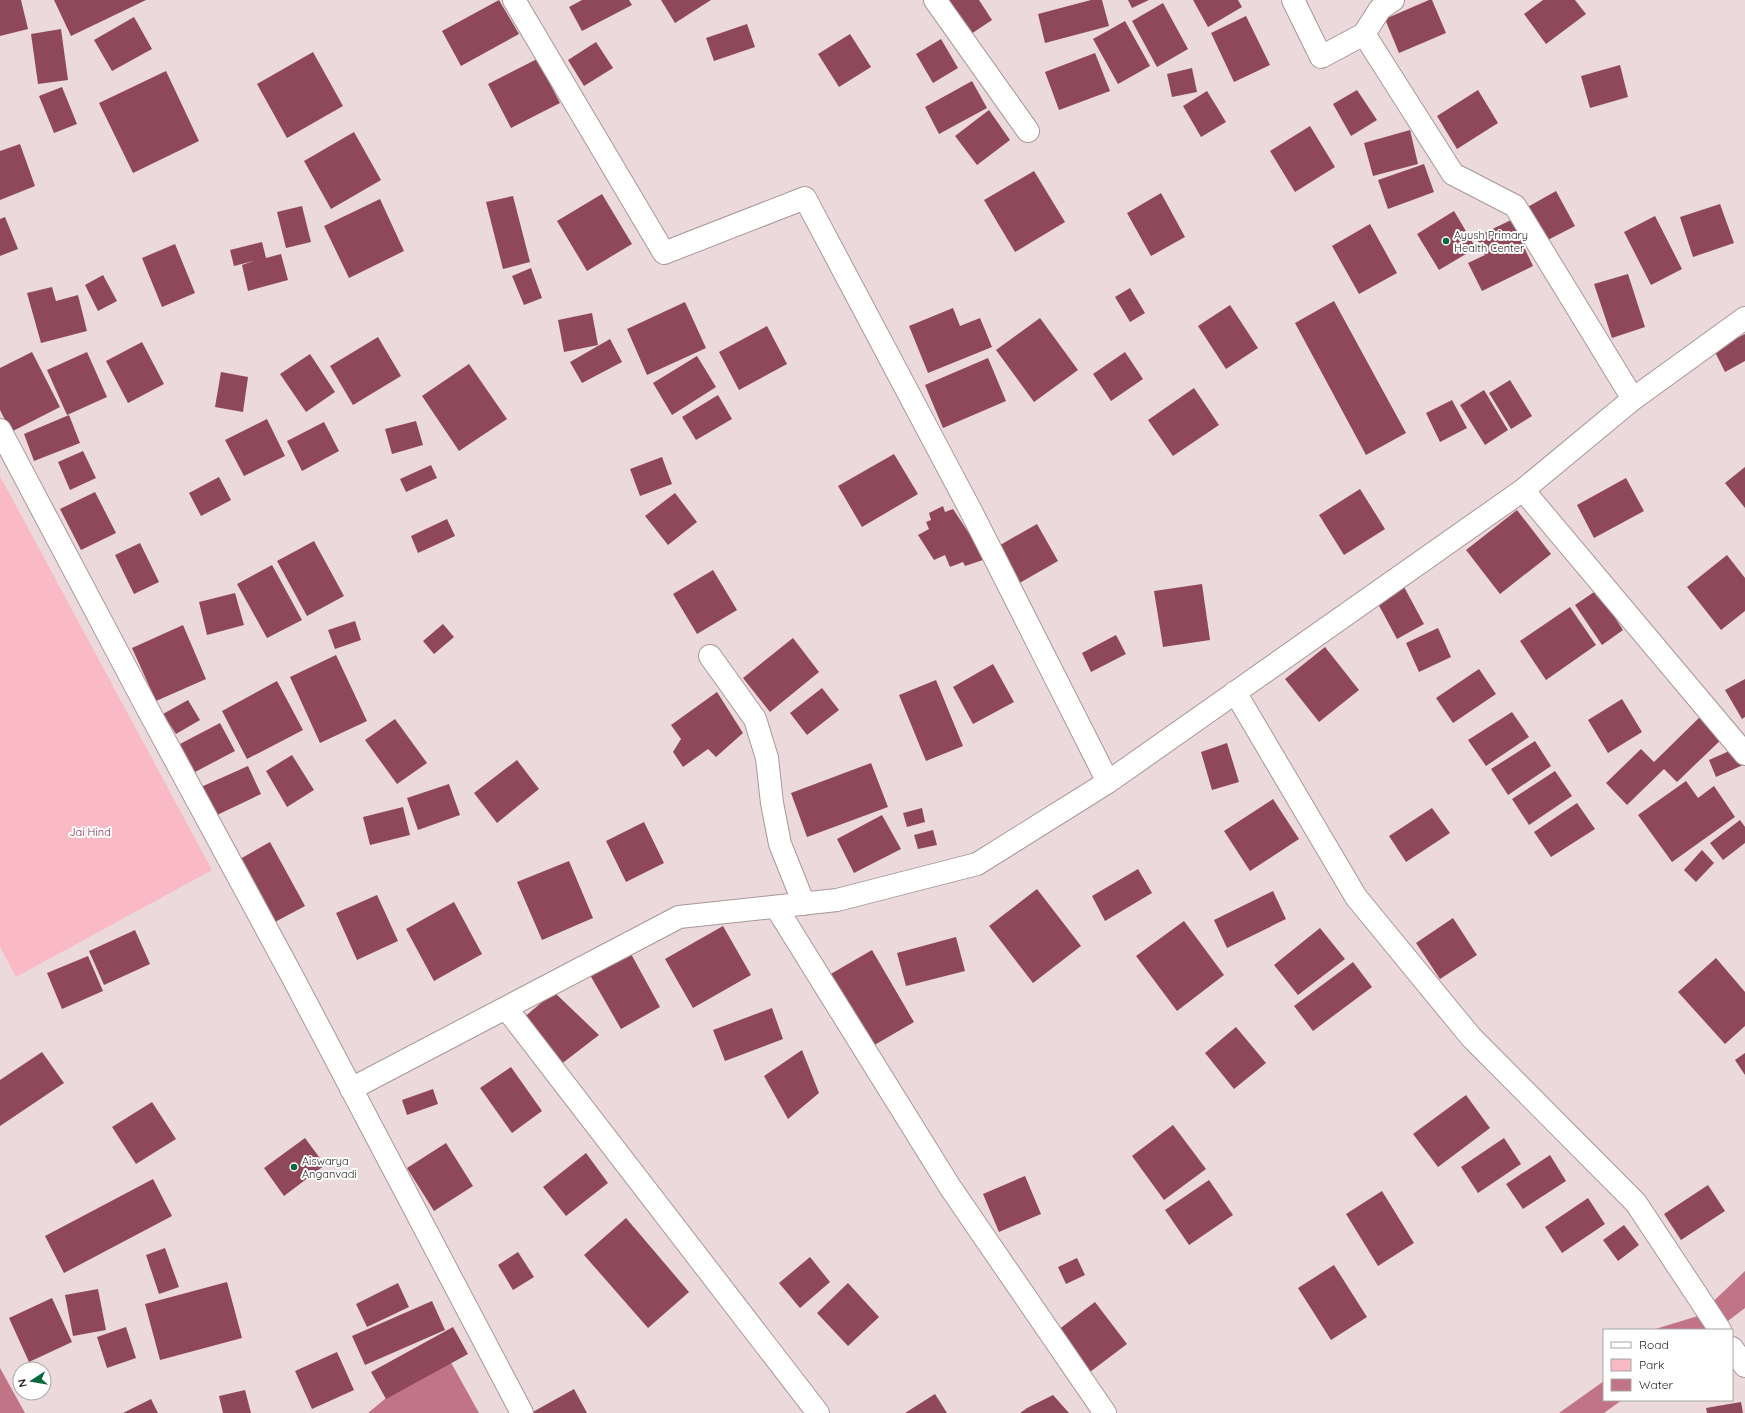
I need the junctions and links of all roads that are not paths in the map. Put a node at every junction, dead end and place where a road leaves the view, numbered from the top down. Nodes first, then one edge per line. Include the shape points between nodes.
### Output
1 (514, 0) edge
2 (935, 0) edge
3 (1293, 0) edge
4 (1393, 0) edge
5 (1364, 34) junction
6 (1028, 131) dead end
7 (1745, 318) edge
8 (1633, 399) junction
9 (0, 430) edge
10 (1523, 490) junction
11 (710, 656) dead end
12 (1235, 692) junction
13 (1745, 754) edge
14 (1108, 782) junction
15 (804, 904) junction
16 (776, 907) junction
17 (506, 1008) junction
18 (352, 1089) junction
19 (1719, 1329) edge
20 (1733, 1349) edge
21 (1745, 1366) edge
22 (522, 1413) edge
23 (818, 1413) edge
24 (1105, 1413) edge

1 - 14 street via 664,253 805,198 972,513
2 - 6 street
3 - 5 street via 1321,57
4 - 5 street via 1380,9
5 - 8 street via 1453,174 1515,206
7 - 8 street
8 - 10 street
9 - 18 street
10 - 12 street
10 - 13 street
11 - 15 street via 755,719 767,758 780,844
12 - 14 street
12 - 19 street via 1356,897 1471,1037 1636,1203
14 - 15 street via 977,864 837,900
15 - 16 street
16 - 17 street via 679,917
16 - 24 street via 950,1187
17 - 18 street
17 - 23 street
18 - 22 street
20 - 21 street

